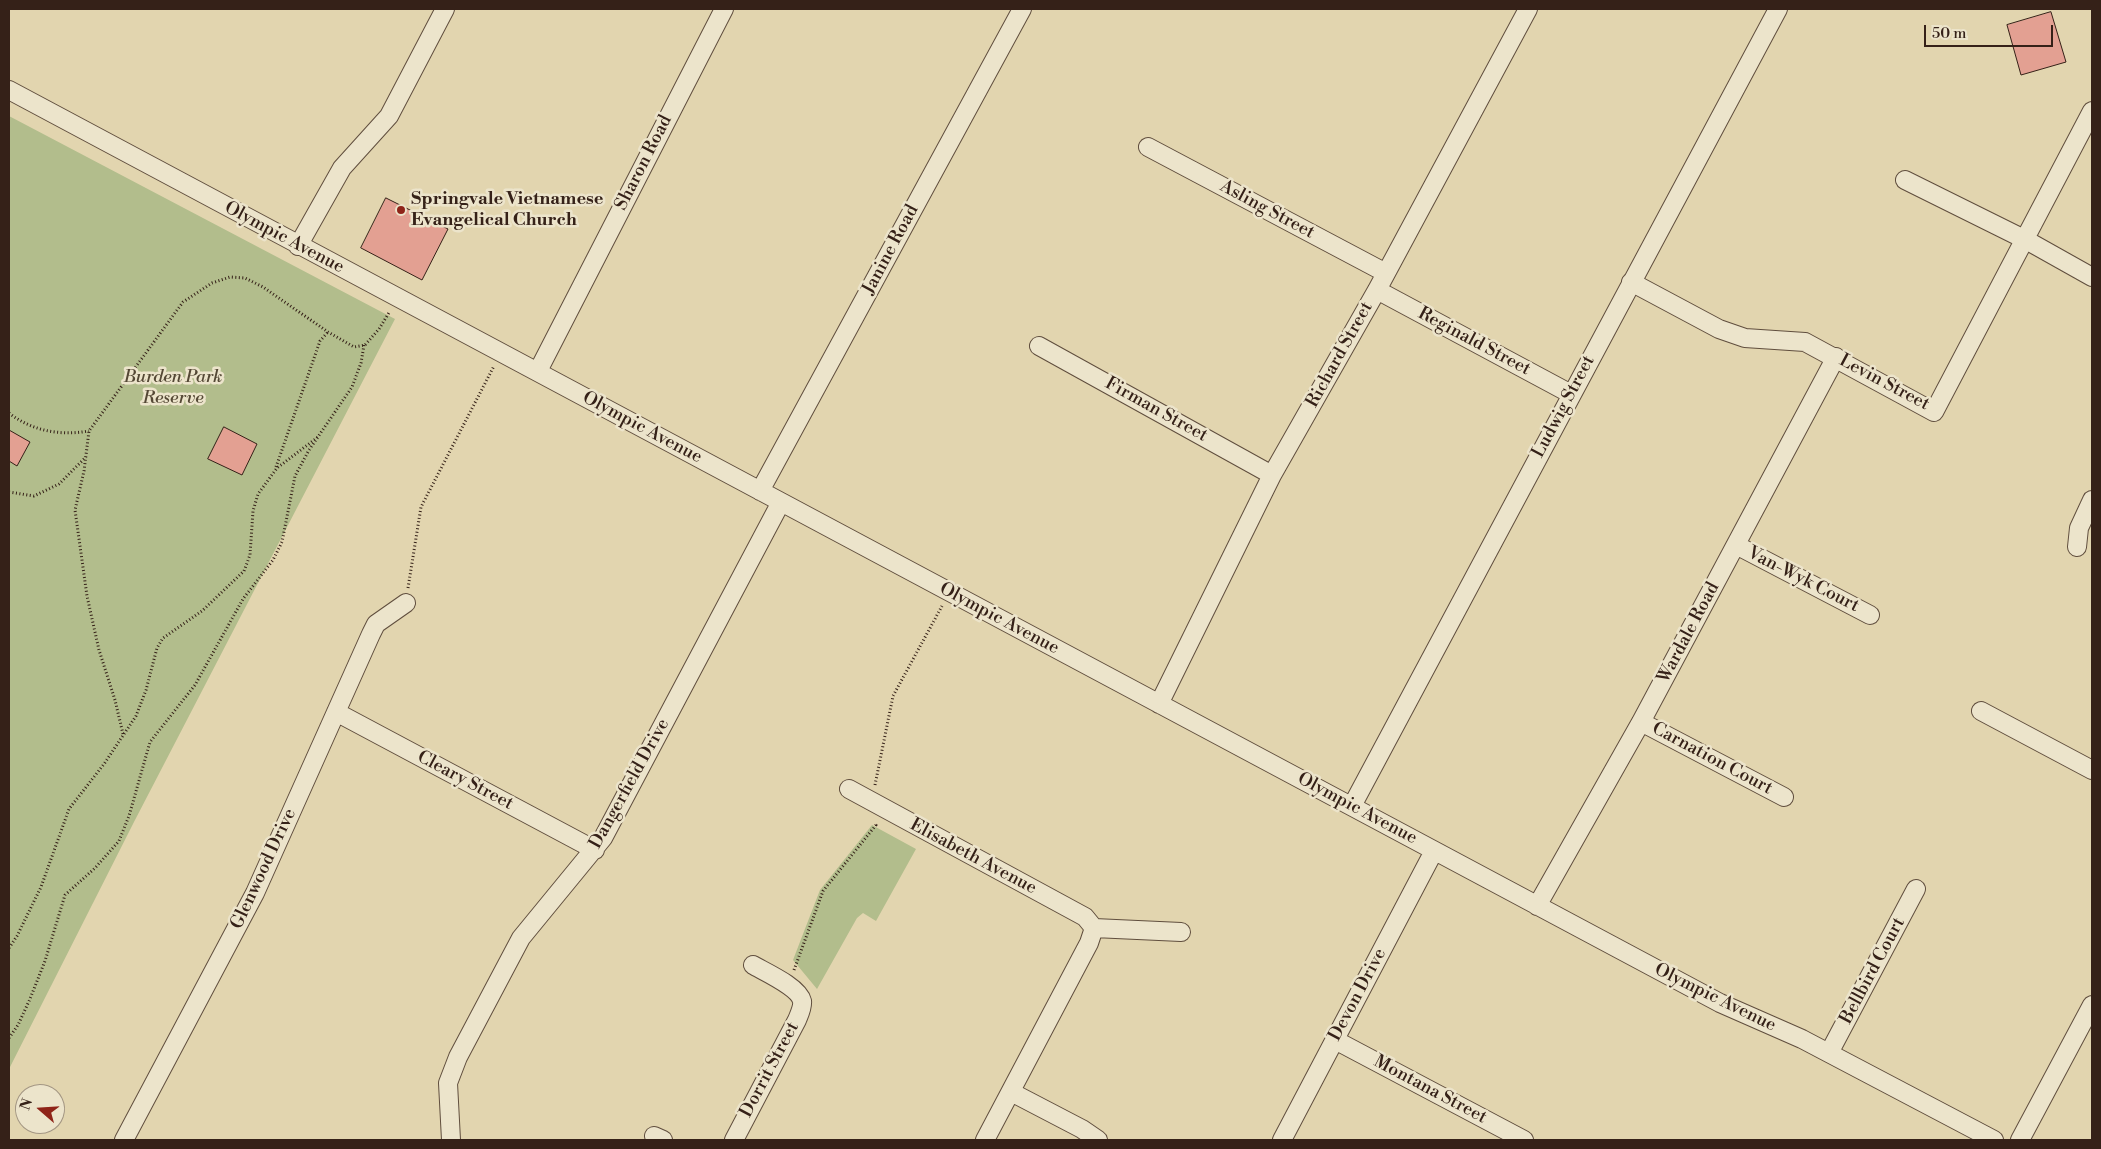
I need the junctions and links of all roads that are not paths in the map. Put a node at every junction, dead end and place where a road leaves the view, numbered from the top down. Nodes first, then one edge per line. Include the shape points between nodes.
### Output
1 (445, 9) edge
2 (724, 9) edge
3 (1022, 9) edge
4 (1528, 9) edge
5 (1778, 9) edge
6 (9, 90) edge
7 (2092, 110) edge
8 (1148, 147) dead end
9 (1905, 180) dead end
10 (2026, 240) junction
11 (298, 246) junction
12 (1386, 273) junction
13 (2092, 277) edge
14 (1631, 282) junction
15 (1377, 290) junction
16 (1039, 346) dead end
17 (1836, 357) junction
18 (538, 371) junction
19 (1571, 394) junction
20 (1272, 475) junction
21 (760, 491) junction
22 (2092, 500) edge
23 (781, 502) junction
24 (1736, 545) junction
25 (2077, 547) dead end
26 (406, 603) road end
27 (1870, 615) dead end
28 (1159, 704) junction
29 (1981, 711) dead end
30 (336, 712) junction
31 (1641, 722) junction
32 (2092, 770) edge
33 (850, 789) dead end
34 (1784, 796) dead end
35 (1352, 806) junction
36 (594, 850) junction
37 (1434, 850) junction
38 (1916, 889) dead end
39 (1538, 906) junction
40 (1094, 928) junction
41 (1181, 932) dead end
42 (753, 965) dead end
43 (2092, 1005) edge
44 (1335, 1040) junction
45 (1829, 1053) junction
46 (1011, 1092) junction
47 (124, 1140) edge
48 (451, 1140) edge
49 (734, 1140) edge
50 (985, 1140) edge
51 (1098, 1140) edge
52 (1282, 1140) edge
53 (1524, 1140) edge
54 (1994, 1140) edge
55 (2020, 1140) edge

1 - 11 street via 389,116 342,168
2 - 18 street, Sharon Road
3 - 21 street, Janine Road
4 - 12 street, Richard Street
5 - 14 street, Ludwig Street
6 - 11 street, Olympic Avenue
7 - 10 street, Levin Street
8 - 12 street, Asling Street
9 - 10 street
10 - 13 street
10 - 17 street, Levin Street via 1934,412
11 - 18 street, Olympic Avenue
12 - 15 street, Richard Street
14 - 17 street, Levin Street via 1719,330 1745,338 1805,342
14 - 19 street, Ludwig Street
15 - 19 street, Reginald Street
15 - 20 street, Richard Street
16 - 20 street, Firman Street
17 - 24 street, Wardale Road
18 - 21 street, Olympic Avenue
19 - 35 street, Ludwig Street
20 - 28 street, Richard Street
21 - 23 street, Olympic Avenue
22 - 25 street via 2079,528
23 - 28 street, Olympic Avenue
23 - 36 street, Dangerfield Drive
24 - 27 street, Van-Wyk Court
24 - 31 street, Wardale Road
26 - 30 street, Glenwood Drive via 376,624
28 - 35 street, Olympic Avenue
29 - 32 street
30 - 36 street, Cleary Street
30 - 47 street, Glenwood Drive via 255,894
31 - 34 street, Carnation Court
31 - 39 street, Wardale Road
33 - 40 street, Elisabeth Avenue via 1085,917
35 - 37 street, Olympic Avenue
36 - 48 street, Dangerfield Drive via 521,938 454,1066 448,1083
37 - 39 street, Olympic Avenue
37 - 44 street, Devon Drive
38 - 45 street, Bellbird Court
39 - 45 street, Olympic Avenue via 1720,1003
40 - 41 street
40 - 46 street
42 - 49 street, Dorrit Street via 800,994 802,1002 800,1012
43 - 55 street
44 - 52 street, Devon Drive
44 - 53 street, Montana Street
45 - 54 street, Olympic Avenue
46 - 50 street
46 - 51 street

